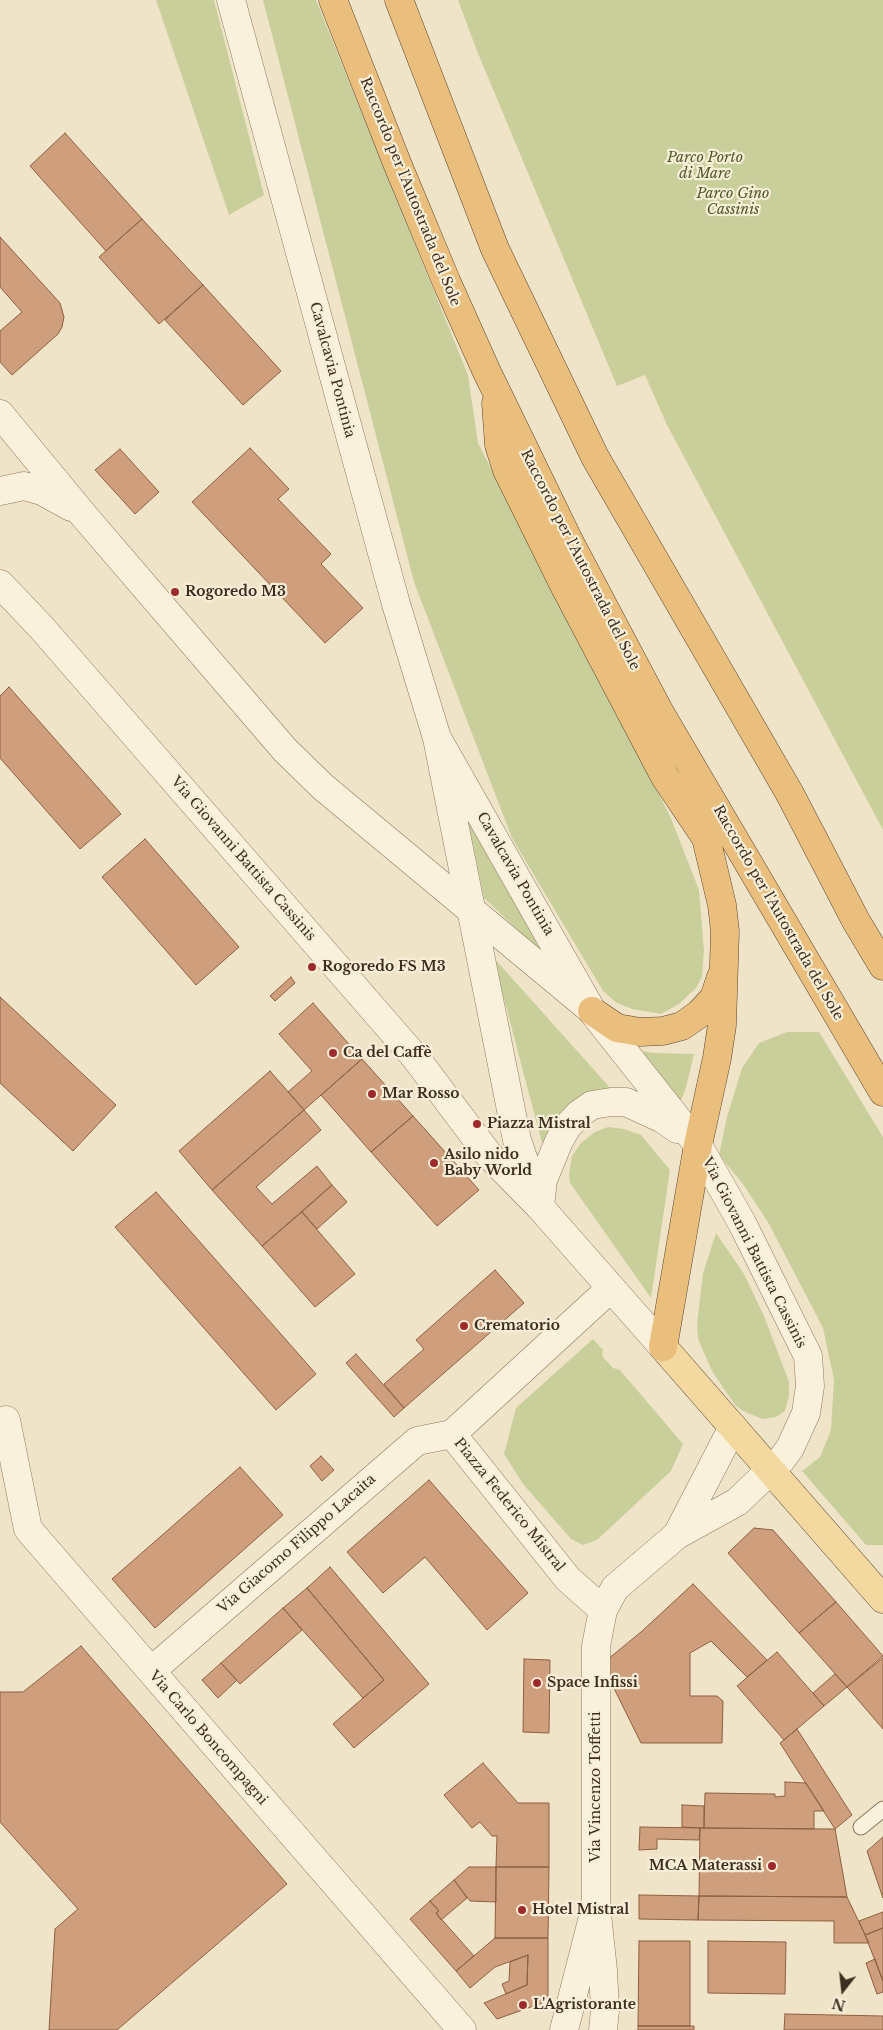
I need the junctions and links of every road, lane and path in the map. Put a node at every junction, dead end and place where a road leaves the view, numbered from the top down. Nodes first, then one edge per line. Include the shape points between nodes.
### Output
1 (231, 0) edge
2 (333, 0) edge
3 (399, 0) edge
4 (486, 370) junction
5 (0, 414) edge
6 (0, 491) edge
7 (84, 517) junction
8 (0, 584) edge
9 (437, 738) junction
10 (471, 910) junction
11 (883, 966) edge
12 (724, 968) junction
13 (592, 1010) junction
14 (883, 1092) edge
15 (698, 1145) junction
16 (540, 1207) junction
17 (611, 1288) junction
18 (663, 1347) junction
19 (6, 1420) dead end
20 (733, 1427) junction
21 (452, 1434) junction
22 (771, 1470) junction
23 (677, 1535) junction
24 (883, 1599) edge
25 (603, 1610) junction
26 (151, 1671) junction
27 (883, 1809) edge
28 (861, 1827) dead end
29 (596, 1905) junction
30 (462, 2030) edge
31 (564, 2030) edge
32 (603, 2030) edge

1 - 9 street, Cavalcavia Pontinia via 396,604
2 - 4 highway, Raccordo per l'Autostrada del Sole via 397,164
3 - 11 highway via 495,249 595,457 790,794
4 - 12 highway via 495,394 498,445 507,470 666,778 706,838 722,905
4 - 14 highway, Raccordo per l'Autostrada del Sole via 569,541 655,703
5 - 7 street, Via Giovanni Battista Cassinis
6 - 7 street, Via Giovanni Battista Cassinis via 24,486 42,491
7 - 10 street, Via Giovanni Battista Cassinis via 284,750 323,787
8 - 16 street, Via Giovanni Battista Cassinis via 415,1057 488,1154
9 - 10 street, Cavalcavia Pontinia
9 - 13 street, Cavalcavia Pontinia
10 - 13 street, Via Giovanni Battista Cassinis
10 - 16 street, Via Giovanni Battista Cassinis via 517,1140
12 - 13 highway via 714,998 682,1026 640,1032 617,1028
12 - 15 highway via 721,1033
13 - 15 street, Via Giovanni Battista Cassinis
15 - 16 street, Via Giovanni Battista Cassinis via 663,1119 626,1102 592,1105 579,1114 559,1141 544,1180
15 - 18 highway
15 - 22 street, Via Giovanni Battista Cassinis via 742,1223 808,1356 810,1386 806,1413 790,1448
16 - 17 street, Via Giovanni Battista Cassinis
17 - 18 street, Via Giovanni Battista Cassinis
17 - 21 street, Piazza Federico Mistral
18 - 20 main road, Via Giovanni Battista Cassinis
19 - 26 street, Via Carlo Boncompagni via 28,1529
20 - 22 main road, Via Giovanni Battista Cassinis
20 - 23 street
21 - 25 street, Piazza Federico Mistral via 568,1579
21 - 26 street, Via Giacomo Filippo Lacaita via 417,1441
22 - 23 street via 737,1502
22 - 24 main road, Via Giovanni Battista Cassinis
23 - 25 street via 615,1588
25 - 29 street, Via Vincenzo Toffetti via 596,1646
26 - 30 street, Via Carlo Boncompagni
27 - 28 lane
29 - 31 street, Via Vincenzo Toffetti
29 - 32 street, Via Vincenzo Toffetti via 603,1970

